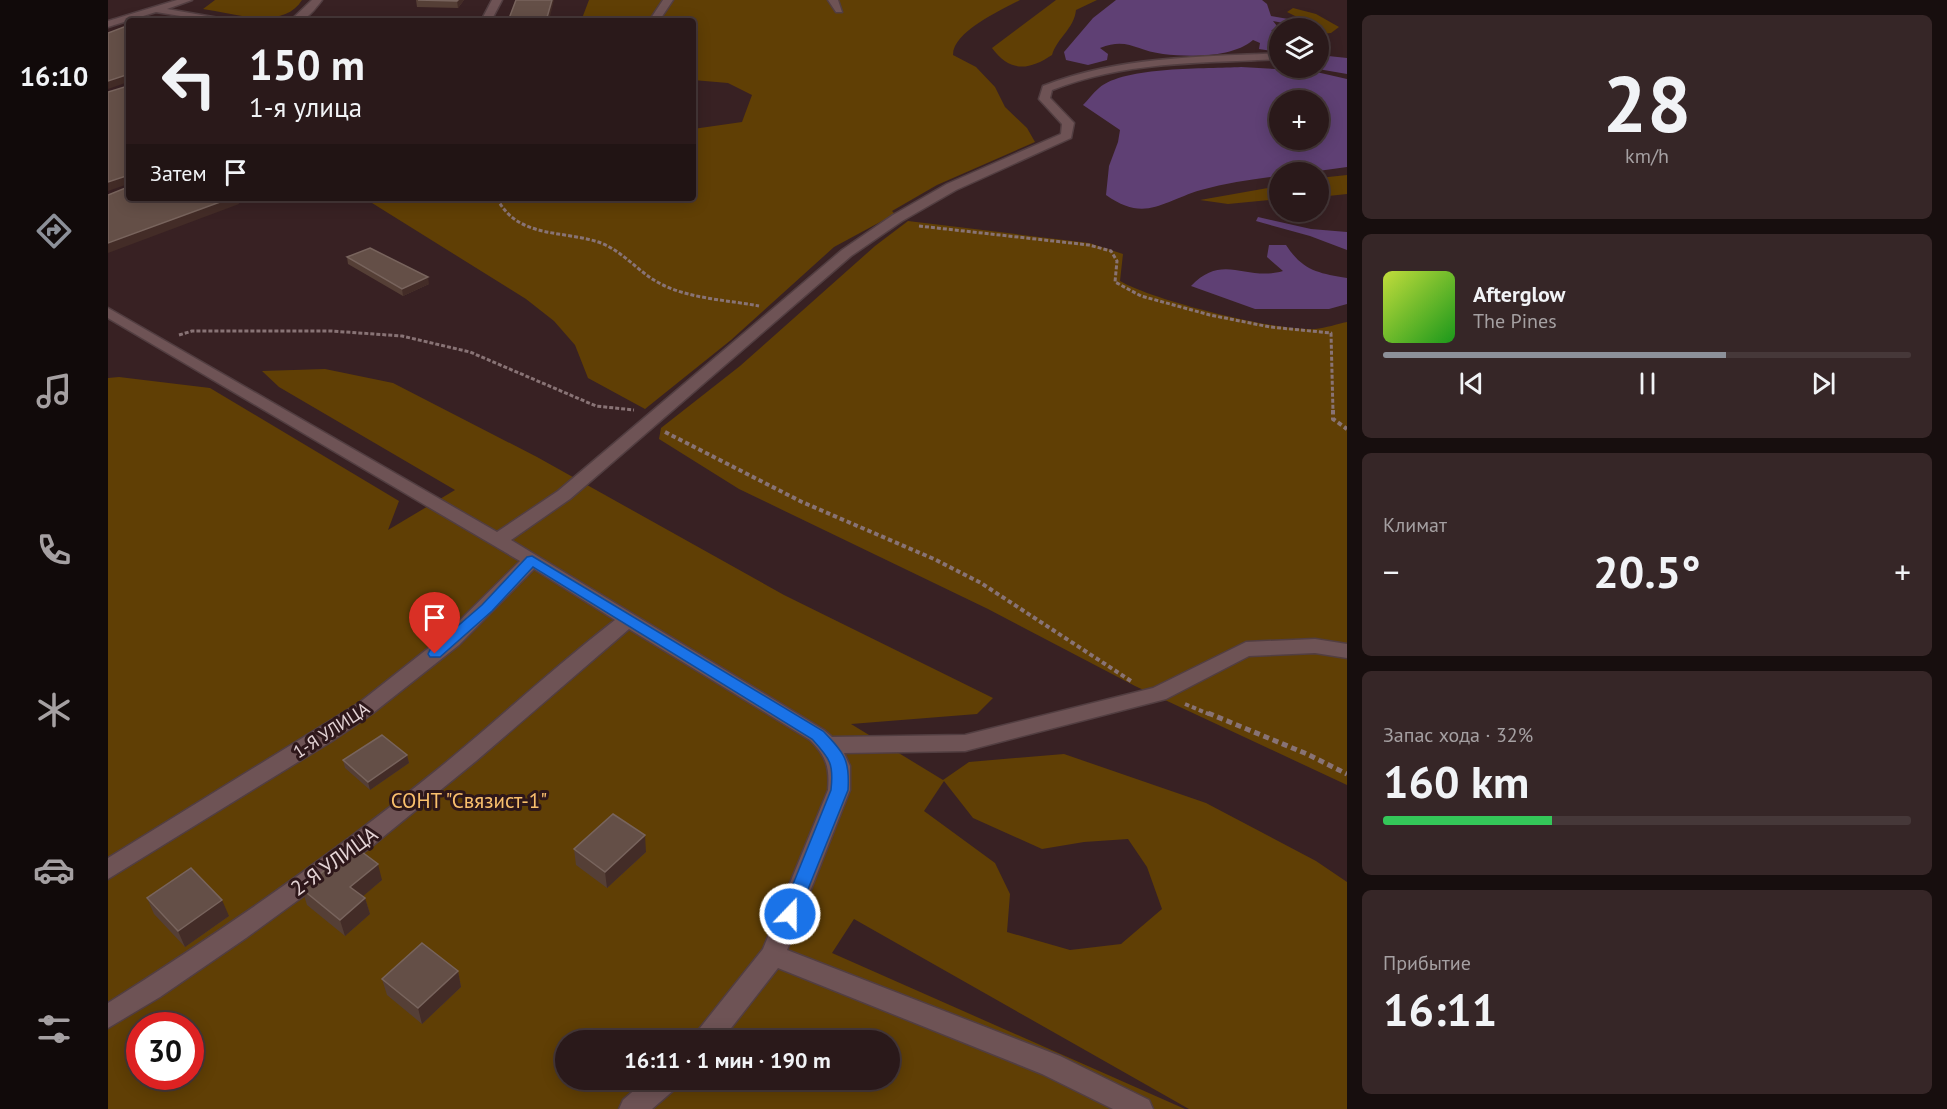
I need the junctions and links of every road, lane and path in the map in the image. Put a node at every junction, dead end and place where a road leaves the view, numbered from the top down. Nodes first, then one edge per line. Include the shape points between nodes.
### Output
1 (187, 0) edge
2 (317, 0) edge
3 (497, 0) edge
4 (668, 0) edge
5 (833, 0) edge
6 (152, 10) junction
7 (839, 10) dead end
8 (126, 18) edge
9 (127, 18) edge
10 (209, 18) edge
11 (298, 18) edge
12 (488, 18) edge
13 (656, 18) edge
14 (108, 24) edge
15 (1269, 57) edge
16 (500, 201) edge
17 (895, 220) junction
18 (780, 310) junction
19 (108, 312) edge
20 (158, 341) junction
21 (657, 413) junction
22 (646, 422) junction
23 (1347, 429) edge
24 (498, 540) junction
25 (532, 560) junction
26 (629, 619) junction
27 (1347, 651) edge
28 (1159, 694) junction
29 (828, 746) junction
30 (1347, 774) edge
31 (108, 870) edge
32 (773, 955) junction
33 (108, 1017) edge
34 (714, 1030) edge
35 (654, 1090) edge
36 (632, 1109) edge
37 (1140, 1109) edge

1 - 6 street
2 - 11 street
3 - 12 street
4 - 13 street
5 - 7 street
6 - 9 street
6 - 10 street
8 - 14 street
15 - 17 street via 1124,68 1084,74 1047,88 1044,99 1068,123 1067,136 969,179
16 - 18 path via 502,211 514,221 600,243 670,288
17 - 18 street via 830,265
17 - 23 path via 1089,245 1111,252 1117,261 1115,282 1144,297 1233,322 1331,333 1333,419
18 - 21 street
19 - 20 street
20 - 21 path via 192,331 331,331 402,336 470,352 596,406
20 - 24 street
21 - 22 street
22 - 24 street via 564,495
22 - 28 path via 802,502 981,583 1141,687
24 - 25 street
25 - 26 street
25 - 31 street, 1-Я УЛИЦА via 452,640 366,708
26 - 29 street via 818,735
26 - 33 street, 2-Я УЛИЦА via 380,828 187,966
27 - 28 street via 1315,646 1246,649
28 - 29 street via 965,743
28 - 30 path
29 - 32 street via 839,764 839,790
32 - 34 street
32 - 37 street via 1051,1065
35 - 36 street

